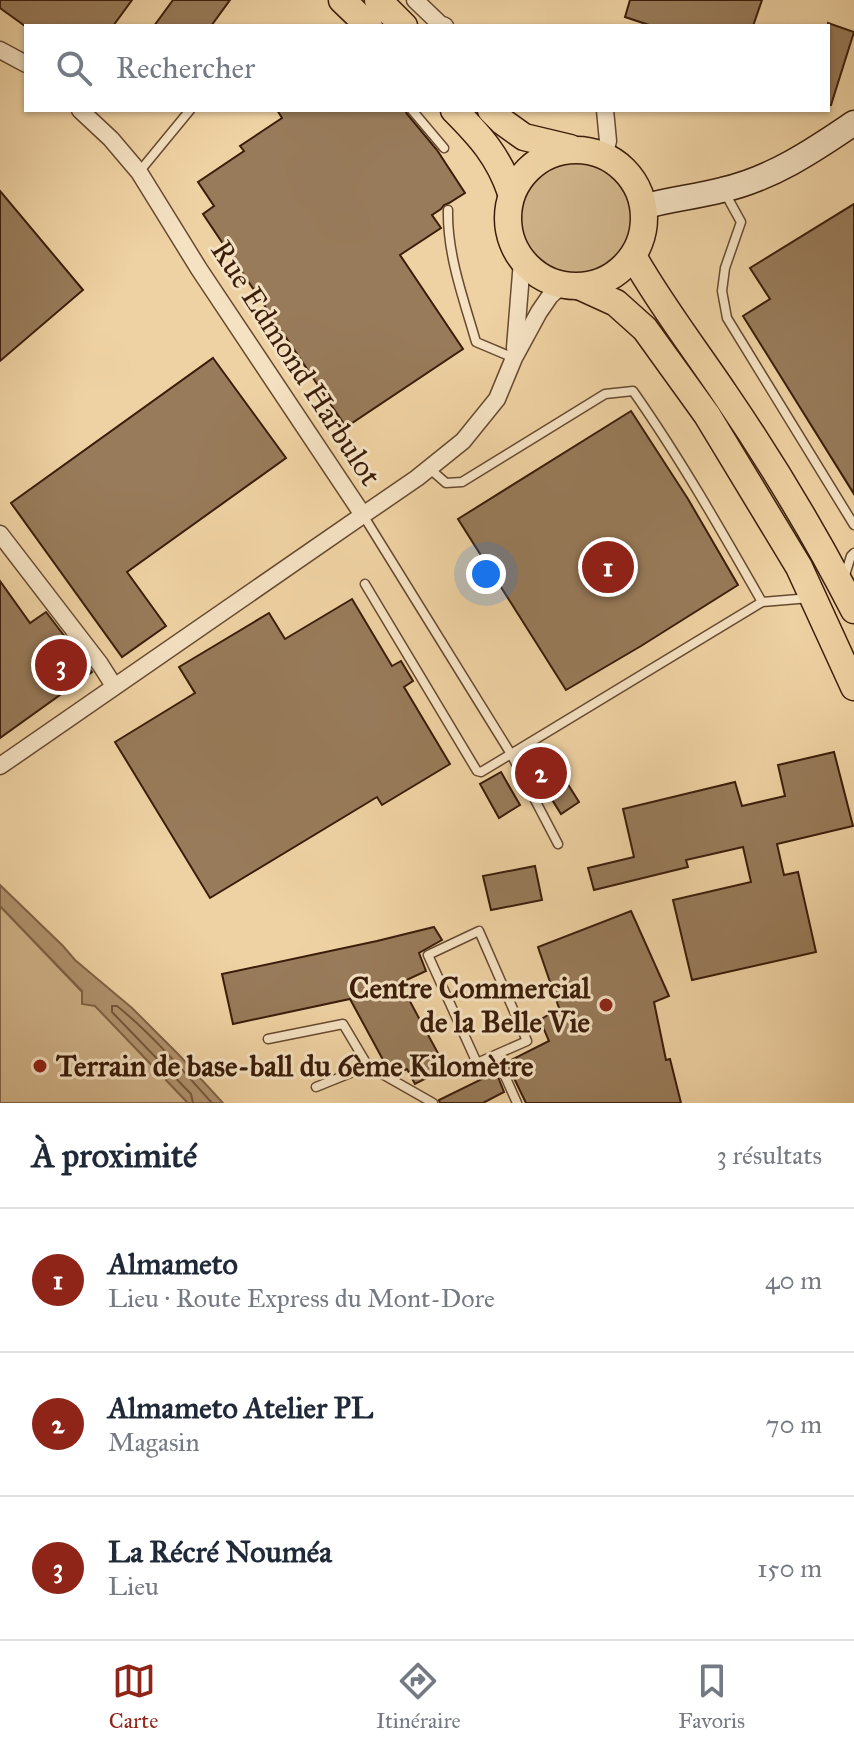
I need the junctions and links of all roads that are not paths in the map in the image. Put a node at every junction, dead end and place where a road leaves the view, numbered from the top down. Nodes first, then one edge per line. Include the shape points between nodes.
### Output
1 (342, 0) edge
2 (378, 0) edge
3 (415, 0) edge
4 (367, 24) edge
5 (402, 24) edge
6 (440, 24) edge
7 (0, 50) edge
8 (24, 63) edge
9 (82, 112) edge
10 (188, 112) edge
11 (414, 112) edge
12 (456, 112) edge
13 (493, 112) edge
14 (605, 112) edge
15 (854, 123) edge
16 (444, 148) dead end
17 (574, 149) junction
18 (604, 155) junction
19 (139, 172) junction
20 (723, 190) junction
21 (511, 193) junction
22 (643, 207) junction
23 (448, 210) dead end
24 (633, 256) junction
25 (522, 261) junction
26 (571, 286) junction
27 (514, 358) junction
28 (429, 468) junction
29 (363, 515) junction
30 (854, 525) edge
31 (0, 534) edge
32 (854, 553) edge
33 (365, 584) dead end
34 (842, 586) junction
35 (813, 598) junction
36 (762, 602) junction
37 (854, 610) edge
38 (114, 686) junction
39 (854, 687) edge
40 (511, 754) junction
41 (0, 766) edge
42 (558, 844) dead end
43 (268, 1039) dead end
44 (497, 1055) junction
45 (368, 1066) junction
46 (316, 1087) dead end
47 (433, 1103) edge
48 (517, 1103) edge

1 - 4 main road
2 - 5 main road
3 - 6 street
7 - 8 street
9 - 19 street, Rue Edmond Harbulot
10 - 19 lane
11 - 16 lane
12 - 21 main road via 488,146
13 - 17 main road via 524,137
14 - 18 street
15 - 20 main road via 781,169
17 - 18 main road
17 - 21 main road via 536,162
18 - 22 main road via 627,173
19 - 29 street, Rue Edmond Harbulot
20 - 22 main road
20 - 30 lane via 741,222 725,268 727,318
21 - 25 main road via 508,229
22 - 24 main road via 643,232
23 - 27 lane via 458,281 476,342
24 - 26 main road via 601,282
24 - 34 main road via 729,399
25 - 26 main road via 540,277
25 - 27 street
26 - 27 street, Rue Edmond Harbulot via 550,296
26 - 35 main road via 616,303 645,329 707,415
27 - 28 street, Rue Edmond Harbulot via 497,399 463,441
28 - 29 street, Rue Edmond Harbulot
28 - 36 lane via 446,483 462,482 605,394 633,391
29 - 38 street
29 - 40 lane
31 - 38 street
32 - 34 lane
33 - 40 lane via 477,771
34 - 37 main road
35 - 36 lane
35 - 39 main road
36 - 40 lane
38 - 41 street
40 - 42 lane
43 - 45 lane via 343,1024
44 - 44 lane via 477,1063 428,955 479,931 527,1041
44 - 48 lane
45 - 46 lane
45 - 47 lane

